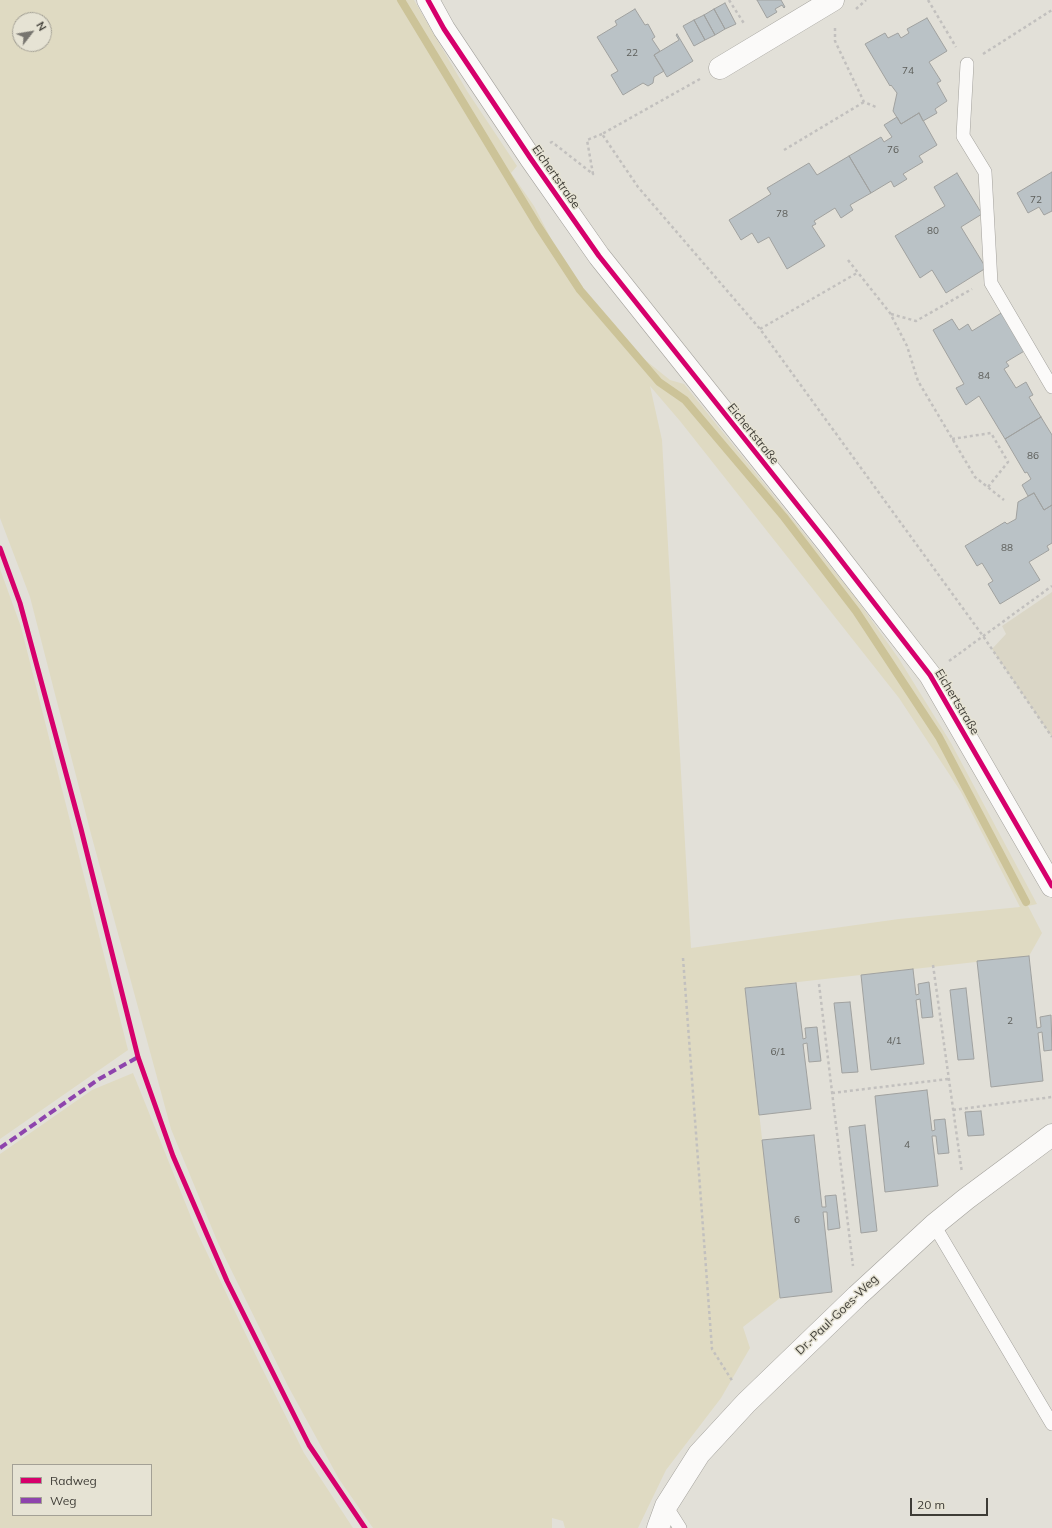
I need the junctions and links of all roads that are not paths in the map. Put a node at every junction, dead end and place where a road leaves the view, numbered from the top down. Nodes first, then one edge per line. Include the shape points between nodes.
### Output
1 (428, 0) edge
2 (833, 0) edge
3 (966, 64) road end
4 (720, 68) road end
5 (1052, 387) edge
6 (1052, 886) edge
7 (1052, 1135) edge
8 (934, 1225) junction
9 (1052, 1424) edge
10 (666, 1506) junction
11 (658, 1528) edge
12 (680, 1528) edge

1 - 6 street, Eichertstraße via 444,29 599,256 930,675
2 - 4 street
3 - 5 lane via 963,136 985,172 992,283
7 - 8 street, Dr.-Paul-Goes-Weg
8 - 9 lane
8 - 10 street, Dr.-Paul-Goes-Weg via 746,1403 699,1454
10 - 11 street, Dr.-Paul-Goes-Weg
10 - 12 lane

